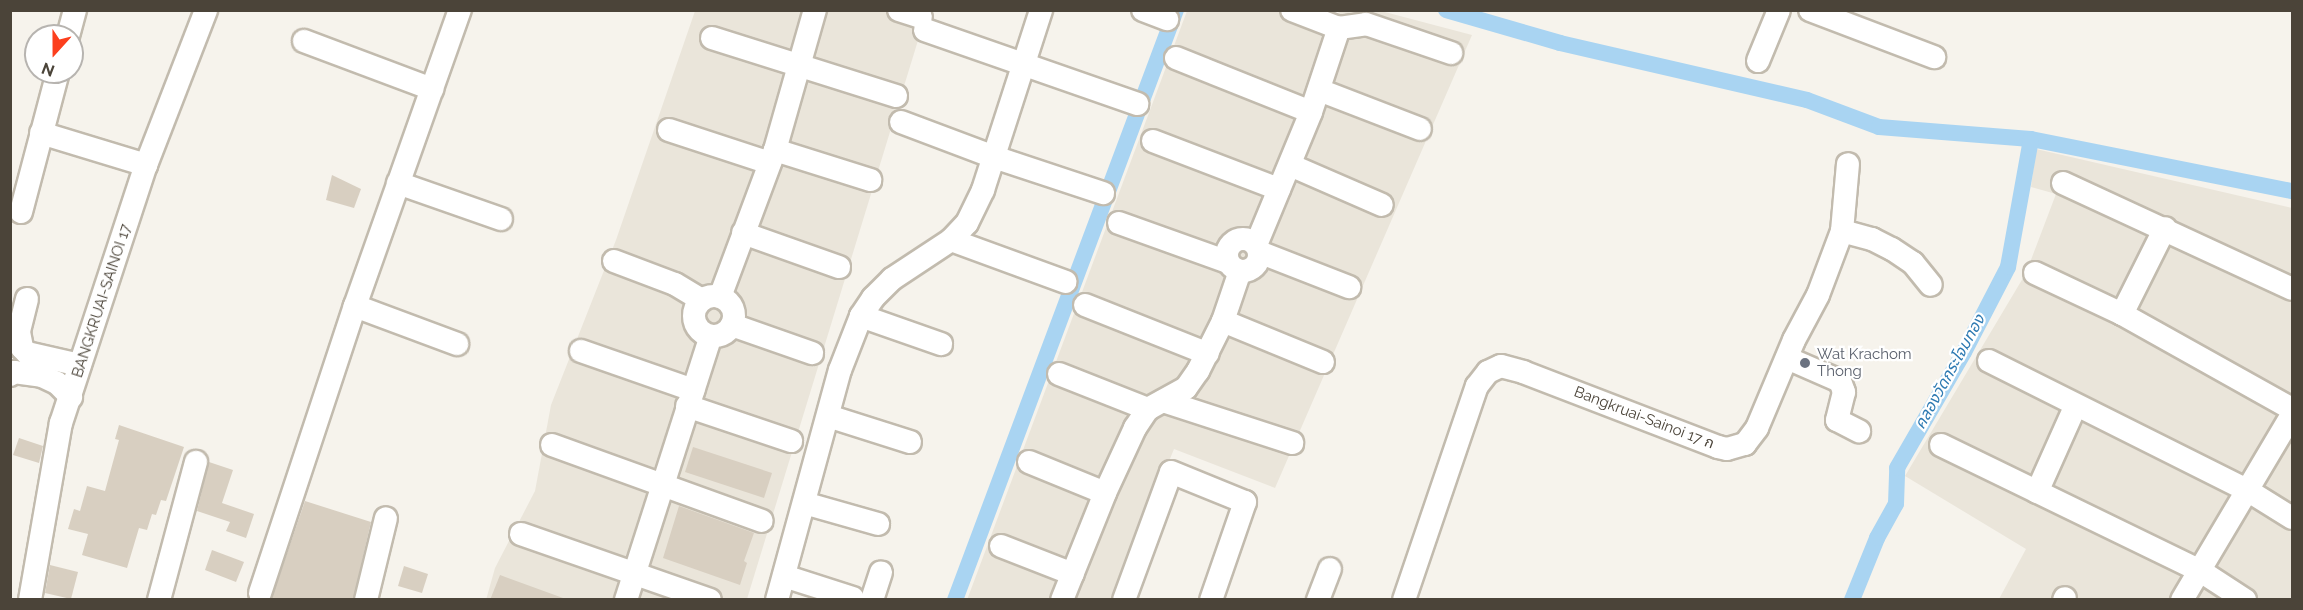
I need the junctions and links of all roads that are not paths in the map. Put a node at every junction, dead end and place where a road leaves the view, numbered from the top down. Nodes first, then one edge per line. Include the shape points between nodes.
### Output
1 (206, 10) edge
2 (460, 10) edge
3 (815, 10) edge
4 (899, 10) edge
5 (1041, 10) edge
6 (1143, 10) edge
7 (1292, 10) edge
8 (1779, 10) edge
9 (1810, 10) edge
10 (1167, 19) dead end
11 (1339, 28) junction
12 (712, 38) dead end
13 (304, 41) dead end
14 (1451, 53) dead end
15 (1934, 57) dead end
16 (1176, 58) dead end
17 (1758, 61) dead end
18 (799, 66) junction
19 (1023, 67) junction
20 (55, 84) edge
21 (432, 89) junction
22 (896, 96) dead end
23 (1315, 101) junction
24 (1137, 104) dead end
25 (901, 122) dead end
26 (1420, 129) dead end
27 (669, 130) dead end
28 (41, 133) junction
29 (1153, 141) dead end
30 (773, 157) junction
31 (994, 157) junction
32 (1848, 164) dead end
33 (146, 165) junction
34 (1290, 165) junction
35 (870, 180) dead end
36 (398, 183) junction
37 (2063, 183) dead end
38 (1279, 189) junction
39 (1103, 193) dead end
40 (1382, 205) dead end
41 (21, 212) dead end
42 (501, 219) dead end
43 (1119, 223) dead end
44 (2165, 228) junction
45 (1842, 231) junction
46 (743, 233) junction
47 (951, 240) junction
48 (1257, 249) junction
49 (614, 261) dead end
50 (1234, 266) junction
51 (839, 267) dead end
52 (2035, 273) dead end
53 (1066, 282) dead end
54 (1931, 285) dead end
55 (1349, 287) dead end
56 (2292, 289) edge
57 (27, 299) dead end
58 (711, 299) junction
59 (1085, 305) dead end
60 (356, 306) junction
61 (2122, 314) junction
62 (861, 316) junction
63 (1223, 321) junction
64 (732, 325) junction
65 (711, 336) junction
66 (457, 344) dead end
67 (941, 344) dead end
68 (581, 351) dead end
69 (812, 353) dead end
70 (1208, 354) junction
71 (1787, 357) junction
72 (1323, 362) dead end
73 (1989, 362) dead end
74 (80, 365) junction
75 (1059, 374) dead end
76 (10, 375) edge
77 (71, 398) junction
78 (690, 398) junction
79 (1155, 405) junction
80 (2076, 405) junction
81 (2292, 409) edge
82 (2292, 415) edge
83 (828, 416) junction
84 (1859, 431) dead end
85 (791, 441) dead end
86 (910, 442) dead end
87 (1292, 443) dead end
88 (552, 445) dead end
89 (1941, 445) dead end
90 (196, 462) dead end
91 (1029, 462) dead end
92 (663, 487) junction
93 (2247, 490) junction
94 (2037, 492) junction
95 (1105, 493) junction
96 (804, 502) junction
97 (386, 518) dead end
98 (2292, 518) edge
99 (762, 521) dead end
100 (878, 524) dead end
101 (521, 534) dead end
102 (1001, 546) dead end
103 (1330, 569) dead end
104 (2199, 570) junction
105 (881, 572) dead end
106 (635, 574) junction
107 (1073, 574) junction
108 (784, 576) junction
109 (260, 593) dead end
110 (862, 599) edge
111 (1407, 599) edge
112 (30, 600) edge
113 (159, 600) edge
114 (366, 600) edge
115 (626, 600) edge
116 (710, 600) edge
117 (777, 600) edge
118 (1062, 600) edge
119 (1124, 600) edge
120 (1211, 600) edge
121 (1318, 600) edge
122 (2182, 600) edge
123 (2245, 600) edge

1 - 33 street, BANGKRUAI-SAINOI 17
2 - 21 street
3 - 18 street
4 - 19 street
5 - 19 street
6 - 10 street
7 - 11 street
8 - 17 street
9 - 15 street
11 - 14 street via 1366,24
11 - 23 street
12 - 18 street
13 - 21 street
16 - 23 street
18 - 22 street
18 - 30 street
19 - 24 street
19 - 31 street
20 - 28 street
21 - 36 street
23 - 26 street
23 - 34 street
25 - 31 street
27 - 30 street
28 - 33 street
28 - 41 street
29 - 38 street
30 - 35 street
30 - 46 street
31 - 39 street
31 - 47 street via 967,223
32 - 45 street, Bangkruai-Sainoi 17 ก
33 - 74 street, BANGKRUAI-SAINOI 17
34 - 38 street
34 - 40 street
36 - 42 street
36 - 60 street
37 - 44 street
38 - 48 street
43 - 50 street
44 - 56 street
44 - 61 street
45 - 54 street via 1892,249 1913,263
45 - 71 street, Bangkruai-Sainoi 17 ก via 1818,295
46 - 51 street
46 - 58 street
47 - 53 street
47 - 62 street via 892,279
48 - 50 street via 1254,267
48 - 55 street
49 - 58 street
50 - 63 street
52 - 61 street
57 - 74 street via 19,332 22,348 27,353
58 - 64 street via 733,308
58 - 65 street via 696,308 697,325
59 - 70 street
60 - 66 street
60 - 109 street
61 - 81 street
62 - 67 street
62 - 83 street via 840,370
63 - 70 street
63 - 72 street
64 - 65 street via 727,332
64 - 69 street
65 - 78 street
68 - 78 street
70 - 79 street via 1186,388
71 - 84 street via 1840,381 1844,392 1837,420
71 - 111 street, Bangkruai-Sainoi 17 ก via 1757,428 1745,444 1727,449 1523,372 1501,366 1488,372 1477,386
73 - 80 street
74 - 77 street, BANGKRUAI-SAINOI 17
75 - 79 street
76 - 77 street via 14,372 42,376 57,383
77 - 112 street, BANGKRUAI-SAINOI 17 via 61,423
78 - 85 street
78 - 92 street
79 - 87 street
79 - 95 street via 1126,444
80 - 93 street
80 - 94 street
82 - 93 street
83 - 86 street
83 - 96 street
88 - 92 street
89 - 94 street
90 - 113 street
91 - 95 street
92 - 99 street
92 - 106 street
93 - 98 street
93 - 104 street
94 - 104 street
95 - 107 street
96 - 100 street
96 - 108 street
97 - 114 street
101 - 106 street
102 - 107 street
103 - 121 street
104 - 122 street
104 - 123 street
105 - 110 street
106 - 115 street
106 - 116 street
107 - 118 street
108 - 110 street
108 - 117 street
119 - 120 street via 1172,472 1245,502

